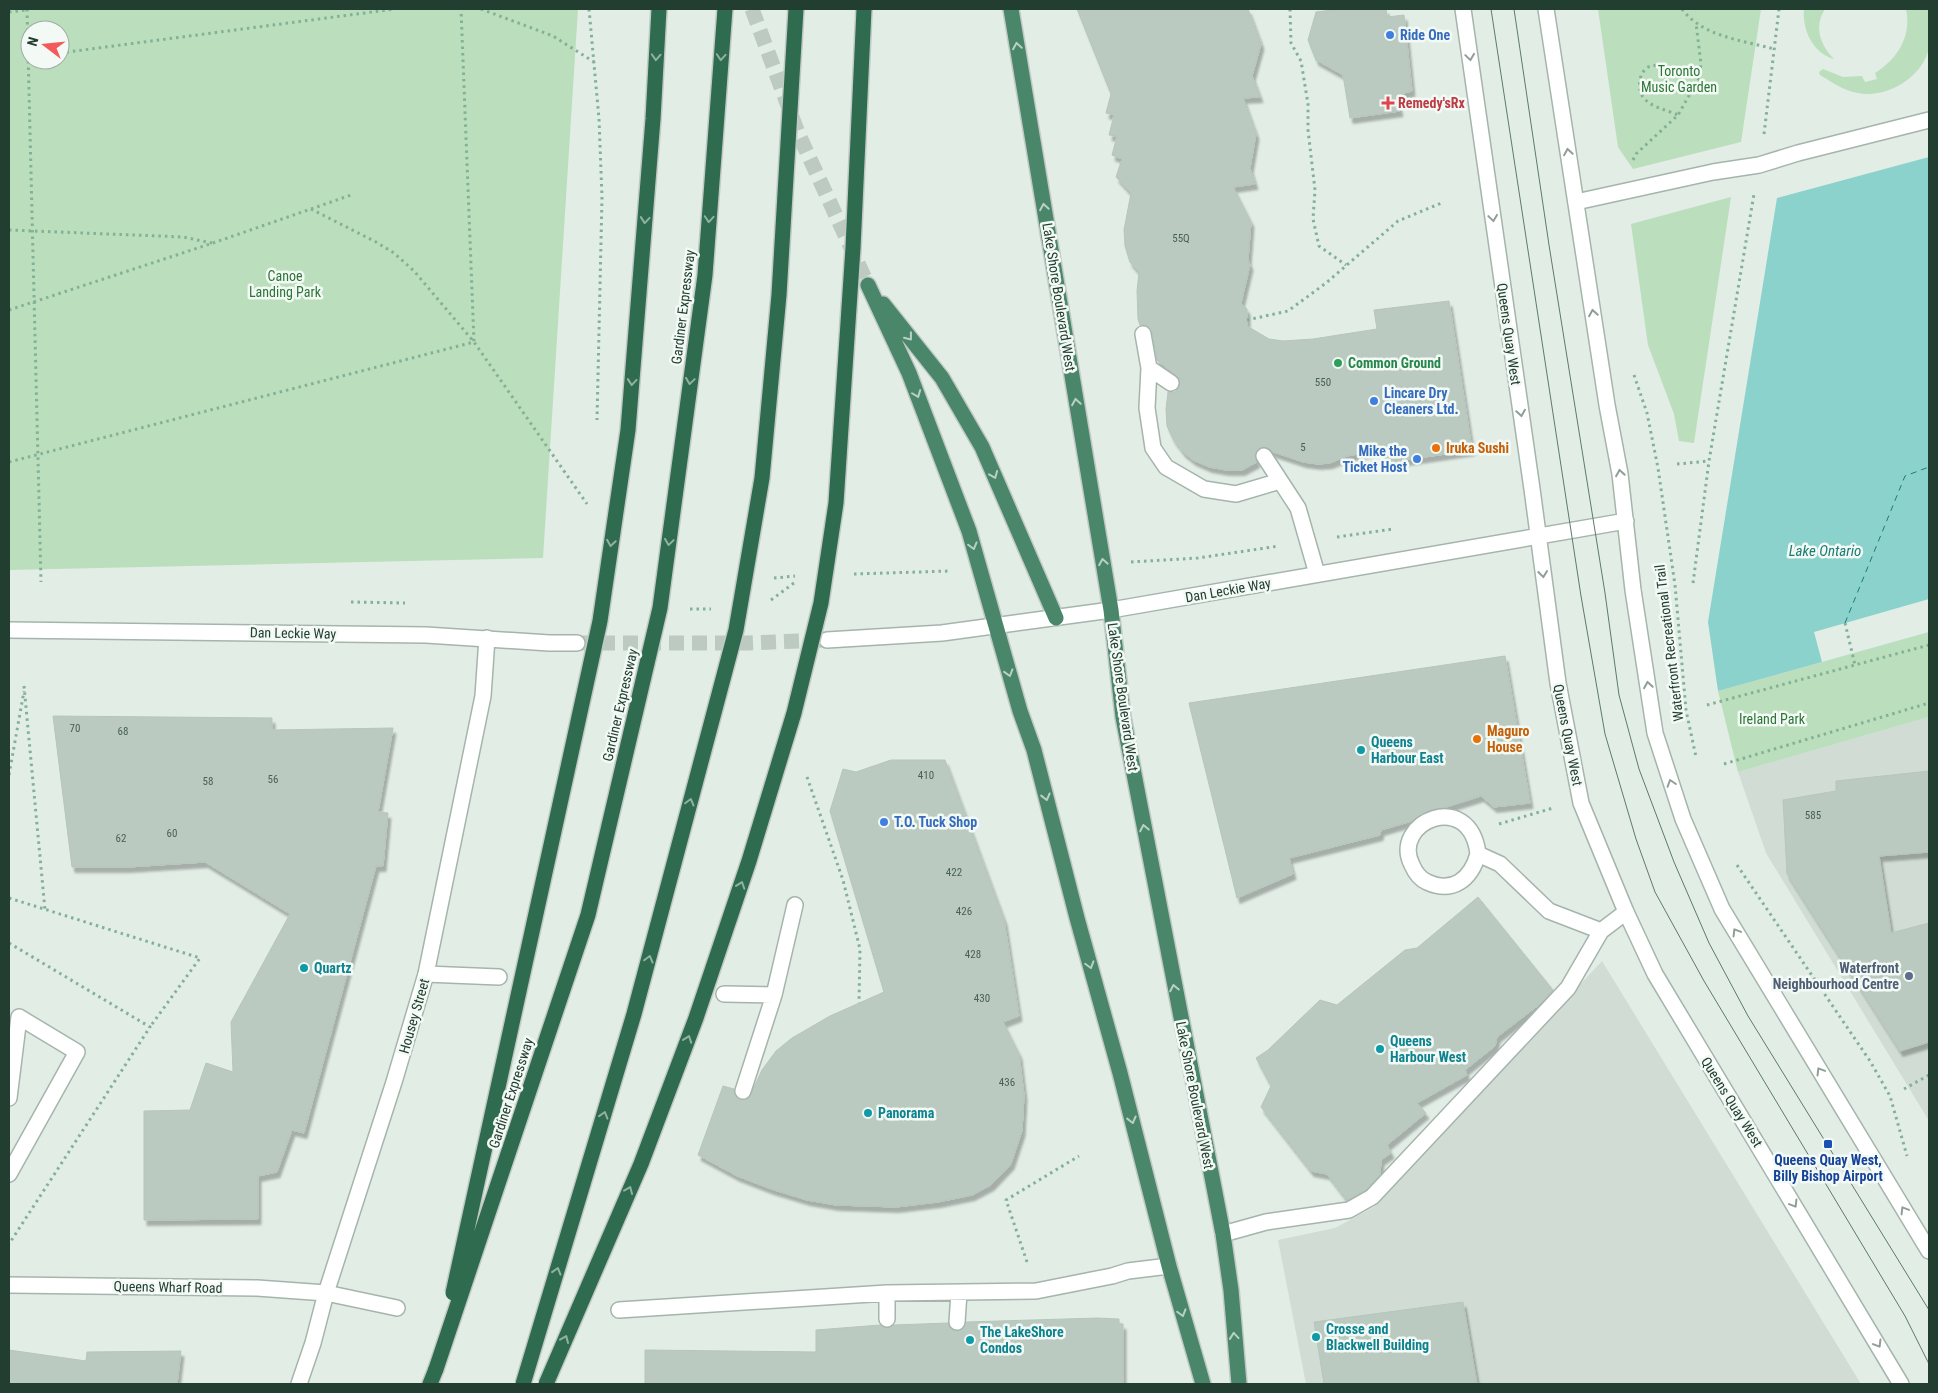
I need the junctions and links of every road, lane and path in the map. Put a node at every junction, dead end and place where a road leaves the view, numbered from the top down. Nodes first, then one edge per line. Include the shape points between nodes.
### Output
1 (395, 9) edge
2 (461, 9) edge
3 (481, 9) edge
4 (589, 9) edge
5 (659, 9) edge
6 (724, 9) edge
7 (796, 9) edge
8 (864, 9) edge
9 (1011, 9) edge
10 (1290, 9) edge
11 (1463, 9) edge
12 (1546, 9) edge
13 (1682, 9) edge
14 (1779, 9) edge
15 (27, 10) edge
16 (9, 12) edge
17 (1696, 23) junction
18 (1774, 49) junction
19 (70, 51) edge
20 (595, 62) junction
21 (29, 70) edge
22 (1662, 76) dead end
23 (1678, 115) junction
24 (1929, 120) edge
25 (1759, 165) junction
26 (1619, 193) junction
27 (354, 194) dead end
28 (1444, 202) dead end
29 (1576, 202) junction
30 (310, 209) junction
31 (9, 230) edge
32 (32, 231) junction
33 (213, 243) junction
34 (1346, 264) junction
35 (34, 301) junction
36 (9, 310) edge
37 (1247, 320) dead end
38 (1143, 334) dead end
39 (474, 342) junction
40 (1149, 368) junction
41 (1171, 383) dead end
42 (597, 426) dead end
43 (38, 455) junction
44 (1264, 456) dead end
45 (1709, 460) junction
46 (9, 462) edge
47 (1677, 464) dead end
48 (1658, 468) dead end
49 (1280, 481) junction
50 (590, 509) dead end
51 (1626, 521) junction
52 (1538, 537) junction
53 (921, 572) dead end
54 (853, 574) dead end
55 (1317, 574) junction
56 (41, 582) dead end
57 (1692, 584) dead end
58 (1111, 610) junction
59 (1056, 618) junction
60 (1845, 623) dead end
61 (995, 626) junction
62 (9, 630) edge
63 (487, 638) junction
64 (827, 640) tunnel mouth
65 (577, 643) tunnel mouth
66 (1929, 645) edge
67 (1855, 665) junction
68 (1929, 703) edge
69 (1707, 705) dead end
70 (1698, 762) dead end
71 (1724, 764) dead end
72 (9, 775) edge
73 (806, 775) dead end
74 (1557, 807) dead end
75 (1472, 831) junction
76 (1478, 854) junction
77 (1732, 857) dead end
78 (9, 898) edge
79 (795, 905) dead end
80 (45, 910) junction
81 (1626, 912) junction
82 (1601, 930) junction
83 (426, 974) junction
84 (499, 977) dead end
85 (724, 994) dead end
86 (774, 995) junction
87 (859, 1003) dead end
88 (150, 1027) dead end
89 (1929, 1075) edge
90 (1904, 1089) dead end
91 (743, 1091) dead end
92 (9, 1098) edge
93 (1079, 1156) dead end
94 (1910, 1163) dead end
95 (9, 1174) edge
96 (1223, 1234) junction
97 (1929, 1252) edge
98 (1169, 1266) junction
99 (9, 1285) edge
100 (1036, 1291) junction
101 (326, 1293) junction
102 (887, 1293) junction
103 (959, 1293) junction
104 (397, 1308) dead end
105 (619, 1310) dead end
106 (957, 1322) dead end
107 (888, 1325) dead end
108 (436, 1369) junction
109 (299, 1384) edge
110 (430, 1384) edge
111 (523, 1384) edge
112 (546, 1384) edge
113 (1203, 1384) edge
114 (1239, 1384) edge
115 (1901, 1384) edge

1 - 19 path
2 - 39 path
3 - 20 path via 553,36
4 - 20 path
5 -> 108 highway, bridge via 628,430 600,621
6 -> 108 highway, Gardiner Expressway, bridge via 705,275 660,608 588,915
111 -> 7 highway, bridge via 634,1014 736,630 762,478 779,295
112 -> 8 highway, bridge via 641,1164 696,1018 794,713 822,603 836,503
58 -> 9 highway, Lake Shore Boulevard West
10 - 34 path via 1291,43 1300,61 1308,104 1313,219 1319,246
11 -> 52 street, Queens Quay West
29 -> 12 street
13 - 17 path
14 - 18 path
15 - 16 path
17 - 18 path via 1713,33
17 - 23 path via 1701,64 1699,78
18 - 25 path
20 - 42 path via 602,197
21 - 32 path
22 - 23 path via 1658,66 1646,68 1640,81 1642,96 1654,106
23 - 26 path via 1636,154
24 - 25 street
25 - 26 street
25 - 45 path
26 - 29 street
27 - 30 path
28 - 34 path via 1398,221
51 -> 29 street
30 - 33 path
30 - 39 path via 394,253 424,282
31 - 32 path
32 - 33 path via 183,238
32 - 35 path
33 - 35 path
34 - 37 path via 1288,312
35 - 36 path
35 - 43 path
38 - 40 street
39 - 43 path
39 - 50 path
40 - 41 street
40 - 49 street via 1147,408 1153,448 1166,467 1204,489 1236,494
43 - 46 path
43 - 56 path
44 - 49 street
45 - 47 path
45 - 57 path
48 - 70 path, Waterfront Recreational Trail via 1675,585 1686,710
49 - 55 street via 1298,508
51 - 52 street, Dan Leckie Way
97 -> 51 street via 1722,909 1683,819 1655,733
52 - 55 street, Dan Leckie Way
52 -> 81 street, Queens Quay West via 1558,683 1581,803
53 - 54 path
55 - 58 street, Dan Leckie Way
58 - 59 street, Dan Leckie Way
96 -> 58 highway, Lake Shore Boulevard West via 1123,717
59 - 61 street, Dan Leckie Way
59 - 61 highway via 982,447 942,378 868,285 909,373 969,531
60 - 67 path
61 - 64 street, Dan Leckie Way
61 -> 98 highway via 1034,750
62 - 63 street, Dan Leckie Way
63 - 65 street, Dan Leckie Way via 549,644
63 - 83 street, Housey Street via 483,696
66 - 67 path
67 - 69 path
68 - 71 path
72 - 80 path via 24,686
73 - 87 path via 843,880 860,949
74 - 75 path
75 - 76 street
75 - 76 street via 1452,818 1428,820 1412,837 1410,861 1423,880 1435,886 1446,886 1468,876
76 - 82 street via 1500,864 1549,911
77 - 94 path via 1870,1061 1890,1096
78 - 80 path
79 - 86 street
80 - 88 path via 200,958
81 - 82 street
81 -> 115 street, Queens Quay West via 1660,982
82 - 96 street via 1568,988 1372,1197 1349,1210 1266,1222
83 - 84 street
83 - 101 street, Housey Street via 392,1092
85 - 86 street
86 - 91 street
89 - 90 path
92 - 95 street via 19,1017 77,1052
93 - 100 path via 1006,1200
114 -> 96 highway, Lake Shore Boulevard West
98 - 100 street via 1128,1271
98 -> 113 highway
99 - 101 street, Queens Wharf Road via 257,1288
100 - 103 street
101 - 104 street, Queens Wharf Road
101 - 109 street, Housey Street
102 - 103 street
102 - 105 street
102 - 107 street
103 - 106 street
108 - 110 highway, Gardiner Expressway

